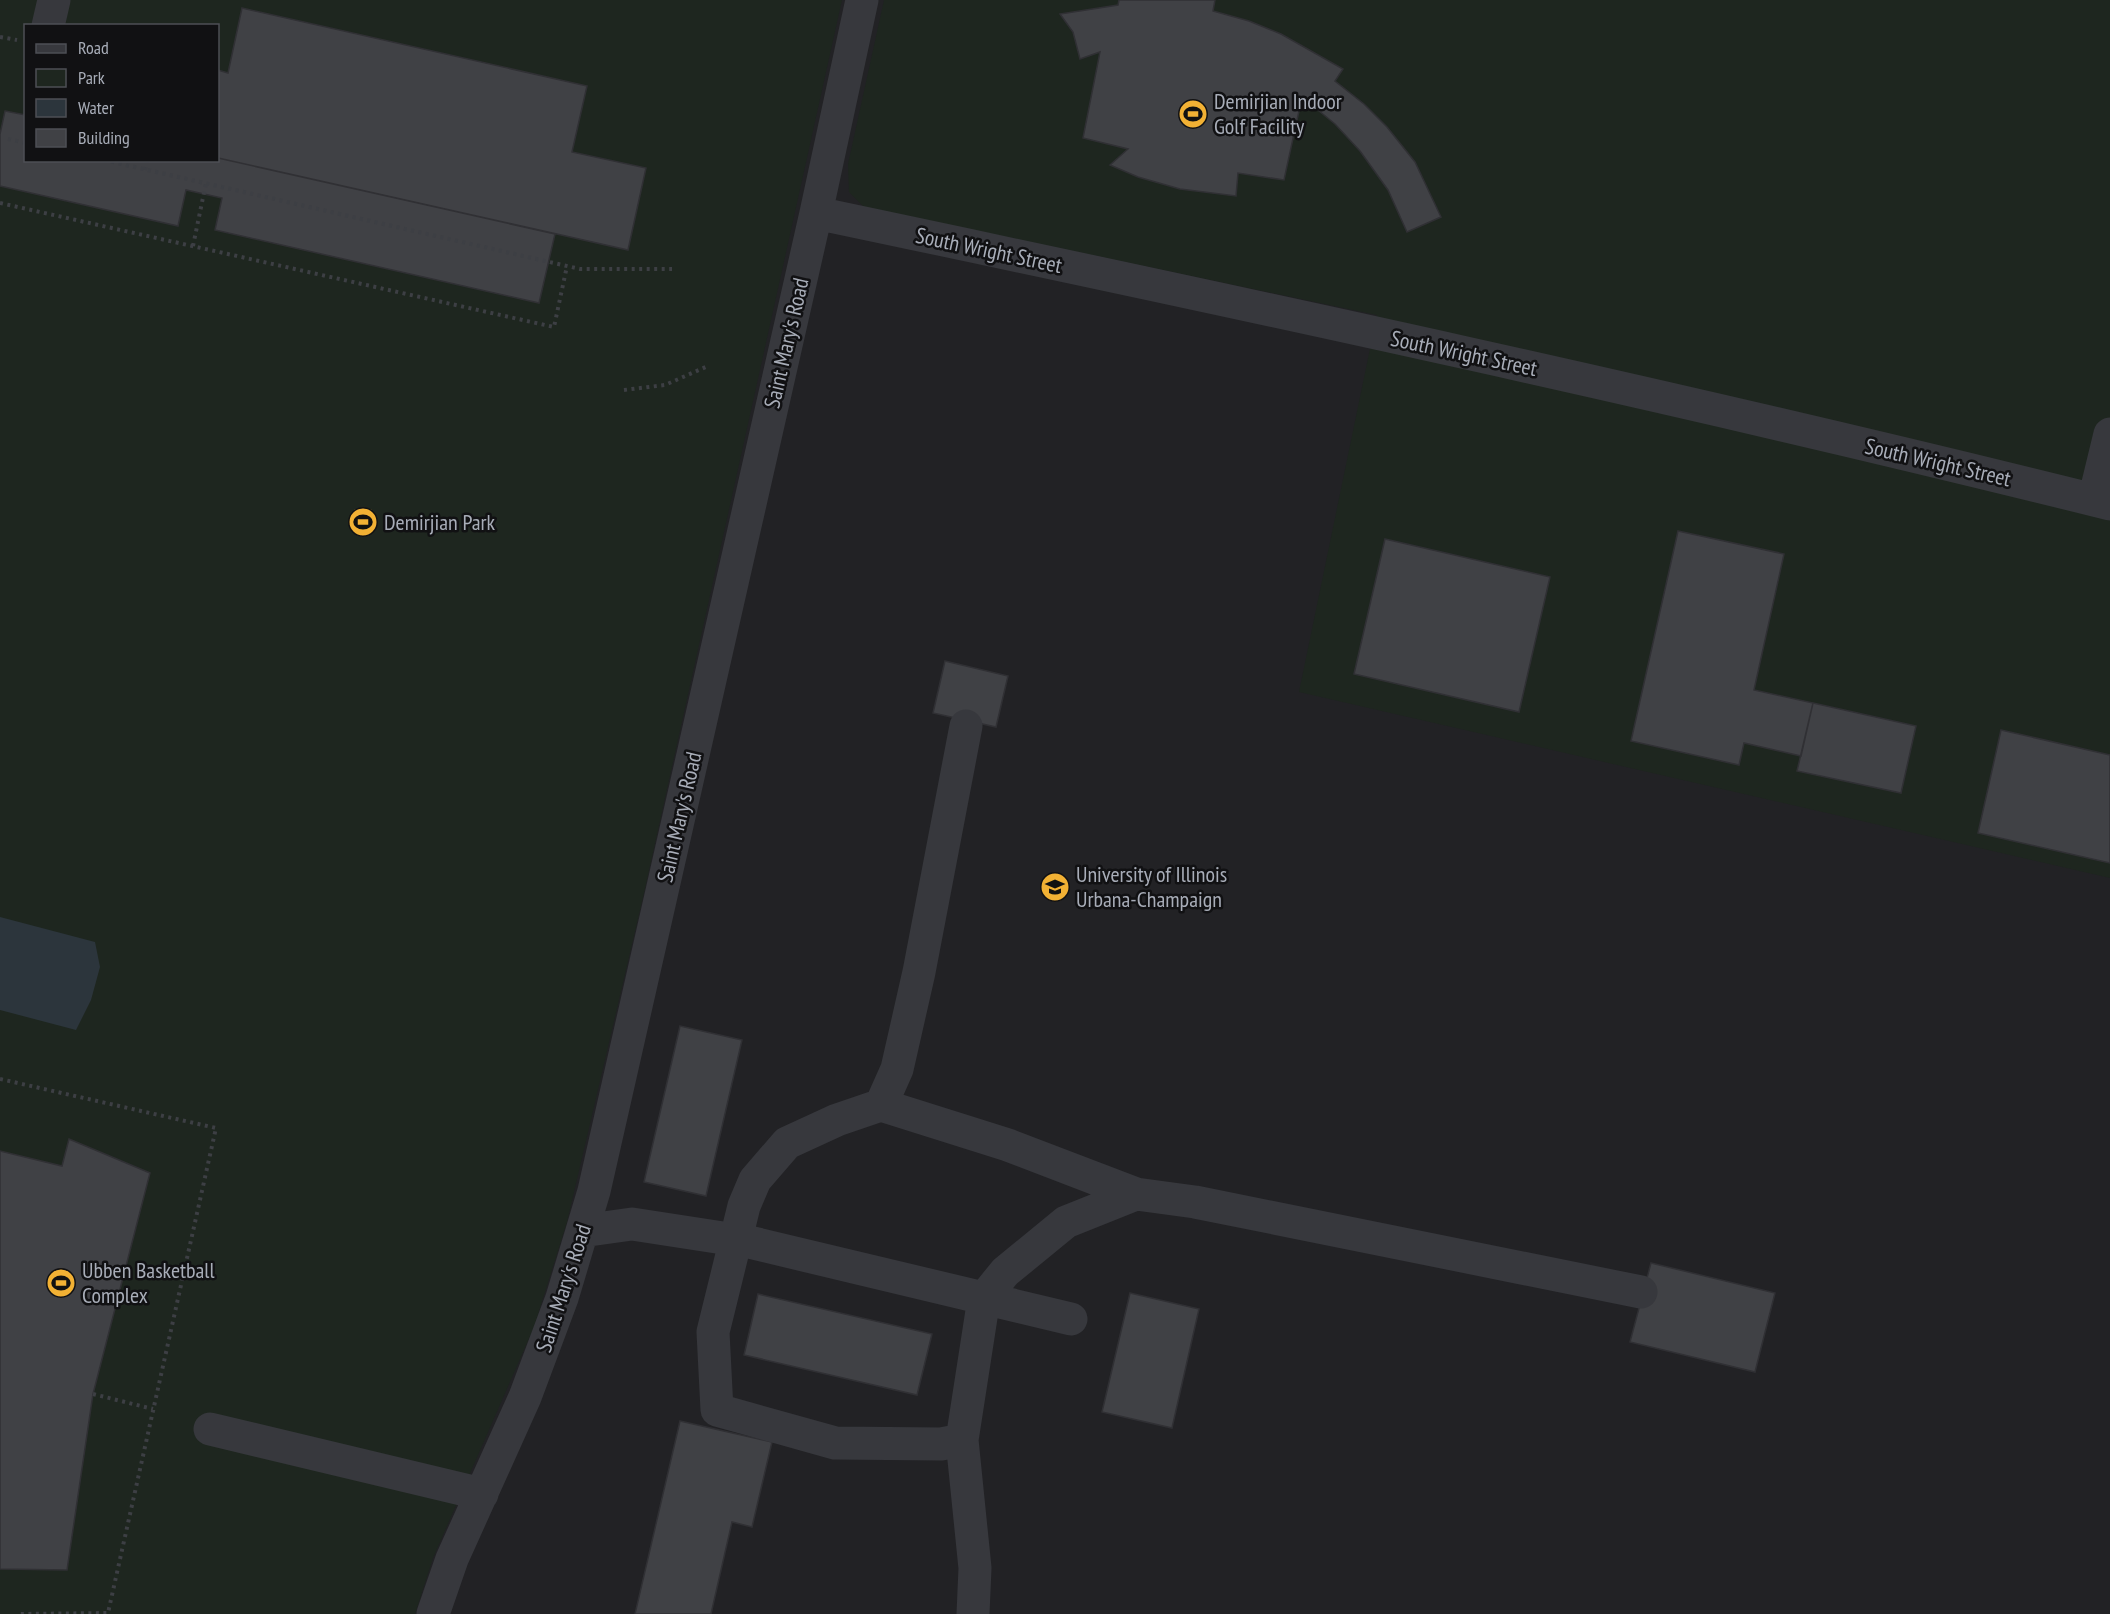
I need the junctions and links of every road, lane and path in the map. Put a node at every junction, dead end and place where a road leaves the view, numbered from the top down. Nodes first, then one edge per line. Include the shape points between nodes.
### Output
1 (54, 0) edge
2 (862, 0) edge
3 (48, 24) edge
4 (8, 139) dead end
5 (24, 143) edge
6 (112, 162) edge
7 (147, 162) edge
8 (145, 170) junction
9 (206, 183) junction
10 (0, 203) edge
11 (816, 213) junction
12 (193, 246) junction
13 (567, 266) junction
14 (672, 269) dead end
15 (708, 366) dead end
16 (624, 390) dead end
17 (2110, 434) edge
18 (2102, 502) edge
19 (966, 726) dead end
20 (0, 1079) edge
21 (881, 1105) junction
22 (1136, 1194) junction
23 (582, 1232) junction
24 (736, 1240) junction
25 (1641, 1292) dead end
26 (984, 1298) junction
27 (1071, 1319) dead end
28 (93, 1394) dead end
29 (153, 1408) junction
30 (210, 1429) dead end
31 (962, 1440) junction
32 (482, 1494) junction
33 (20, 1614) edge
34 (433, 1614) edge
35 (973, 1614) edge

1 - 3 street
2 - 11 street, Saint Mary's Road
4 - 5 path
6 - 8 path
7 - 8 path
8 - 9 path
9 - 12 path
9 - 13 path
10 - 12 path
11 - 18 street, South Wright Street via 1612,386
11 - 23 street, Saint Mary's Road
12 - 13 path via 554,327
13 - 14 path
15 - 16 path via 665,385
17 - 18 street
19 - 21 street via 907,1026 897,1069
20 - 29 path via 216,1128
21 - 22 street via 1008,1145
21 - 24 street via 787,1143 755,1180
22 - 25 street via 1207,1204
22 - 26 street via 1066,1221 1005,1272
23 - 24 street via 632,1224
23 - 32 street, Saint Mary's Road via 529,1386
24 - 26 street
24 - 31 street via 713,1332 717,1410 835,1443 941,1444
26 - 27 street
26 - 31 street
28 - 29 path
29 - 33 path via 108,1613
30 - 32 street
31 - 35 street via 975,1568
32 - 34 street, Saint Mary's Road

